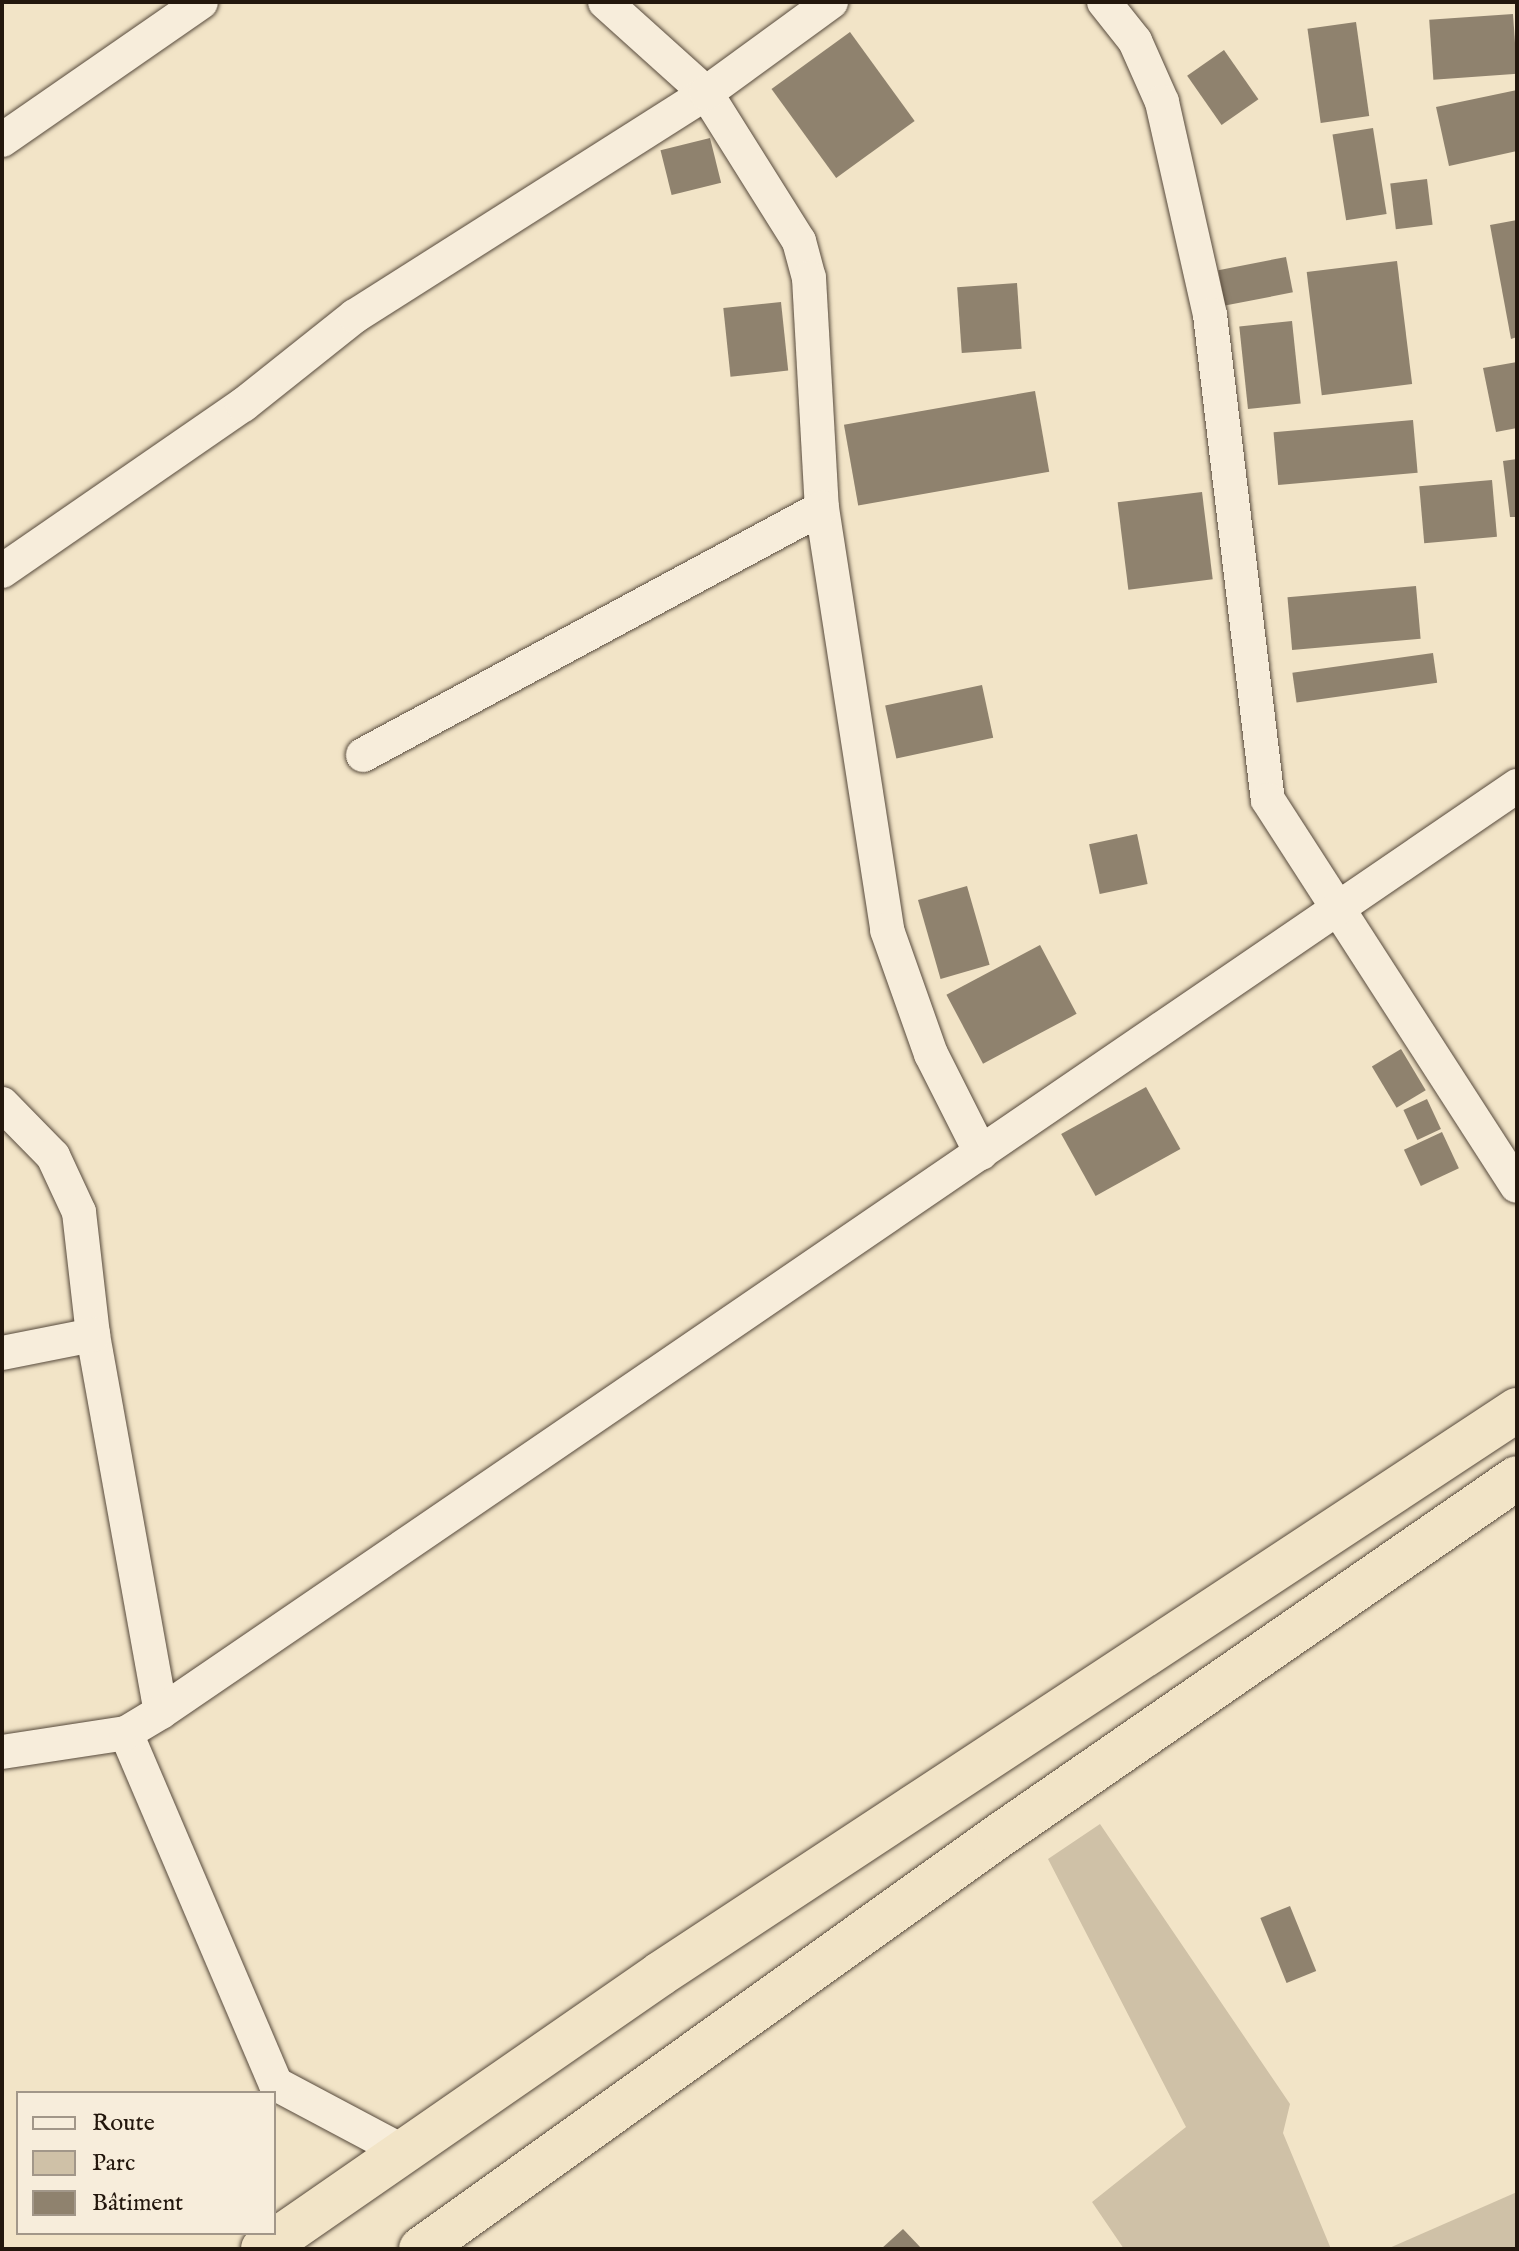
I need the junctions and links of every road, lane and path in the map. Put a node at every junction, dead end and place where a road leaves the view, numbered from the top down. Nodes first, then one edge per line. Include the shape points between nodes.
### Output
1 (201, 2) edge
2 (605, 2) edge
3 (831, 2) edge
4 (1104, 2) edge
5 (706, 93) junction
6 (2, 140) edge
7 (822, 508) junction
8 (2, 571) edge
9 (363, 755) dead end
10 (1517, 786) edge
11 (1338, 909) junction
12 (2, 1104) edge
13 (981, 1153) junction
14 (1517, 1186) edge
15 (93, 1335) junction
16 (2, 1353) edge
17 (1517, 1410) edge
18 (1517, 1478) edge
19 (161, 1712) junction
20 (126, 1733) junction
21 (2, 1752) edge
22 (406, 2153) junction
23 (263, 2249) edge
24 (421, 2249) edge

1 - 6 street
2 - 5 street
3 - 5 street
4 - 11 street via 1135,41 1162,102 1210,315 1268,800
5 - 7 street via 799,241 809,278
5 - 8 street via 355,316 243,405
7 - 9 street
7 - 13 street via 887,930 931,1054
10 - 11 street
11 - 13 street
11 - 14 street
12 - 15 street via 53,1156 79,1212
13 - 19 street
15 - 16 street
15 - 19 street
17 - 22 highway via 660,1974
18 - 24 highway via 987,1843
19 - 20 street
20 - 21 street
20 - 22 street via 276,2084
22 - 23 highway

